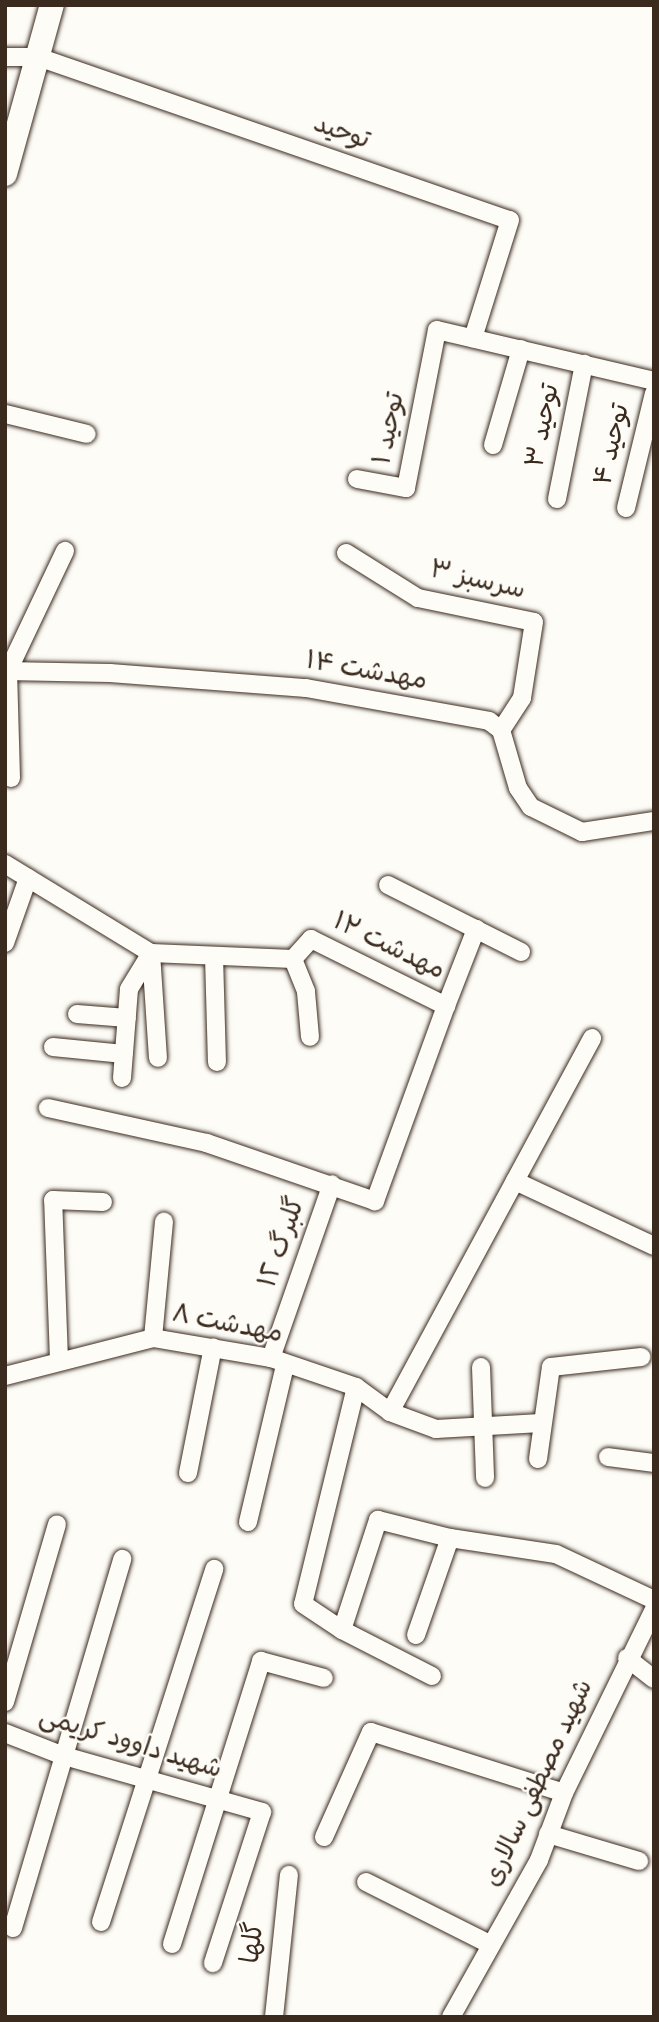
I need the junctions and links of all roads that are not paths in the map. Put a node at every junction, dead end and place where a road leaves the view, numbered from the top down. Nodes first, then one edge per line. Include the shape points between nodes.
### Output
1 (52, 5) edge
2 (5, 57) edge
3 (38, 57) junction
4 (5, 174) edge
5 (473, 338) junction
6 (521, 349) junction
7 (584, 364) junction
8 (654, 381) edge
9 (654, 393) edge
10 (5, 414) edge
11 (87, 434) dead end
12 (494, 445) dead end
13 (357, 479) dead end
14 (557, 499) dead end
15 (626, 508) dead end
16 (65, 551) dead end
17 (346, 553) dead end
18 (6, 671) edge
19 (501, 730) junction
20 (12, 778) dead end
21 (654, 821) edge
22 (5, 864) edge
23 (28, 878) junction
24 (388, 885) dead end
25 (476, 929) junction
26 (5, 943) edge
27 (521, 951) dead end
28 (152, 953) junction
29 (214, 956) junction
30 (293, 959) junction
31 (446, 1006) junction
32 (78, 1014) dead end
33 (127, 1018) junction
34 (310, 1037) dead end
35 (592, 1038) dead end
36 (53, 1047) dead end
37 (124, 1054) junction
38 (158, 1058) dead end
39 (217, 1062) dead end
40 (122, 1078) dead end
41 (48, 1108) dead end
42 (515, 1181) junction
43 (332, 1184) junction
44 (103, 1202) dead end
45 (164, 1222) dead end
46 (654, 1246) edge
47 (153, 1338) junction
48 (213, 1347) junction
49 (641, 1357) dead end
50 (59, 1360) junction
51 (278, 1361) junction
52 (481, 1367) dead end
53 (5, 1377) edge
54 (356, 1387) junction
55 (390, 1412) junction
56 (541, 1423) junction
57 (480, 1426) junction
58 (608, 1457) dead end
59 (538, 1459) dead end
60 (654, 1463) edge
61 (188, 1473) dead end
62 (485, 1478) dead end
63 (247, 1522) dead end
64 (57, 1524) dead end
65 (450, 1538) junction
66 (122, 1559) dead end
67 (214, 1569) dead end
68 (654, 1600) edge
69 (654, 1609) edge
70 (648, 1627) edge
71 (342, 1630) junction
72 (416, 1635) dead end
73 (627, 1658) junction
74 (432, 1676) dead end
75 (324, 1678) dead end
76 (654, 1679) edge
77 (5, 1702) edge
78 (5, 1733) edge
79 (61, 1755) junction
80 (148, 1780) junction
81 (564, 1793) junction
82 (218, 1800) junction
83 (548, 1833) junction
84 (324, 1837) dead end
85 (639, 1861) dead end
86 (289, 1875) dead end
87 (366, 1882) dead end
88 (101, 1922) dead end
89 (13, 1928) dead end
90 (172, 1944) dead end
91 (491, 1945) junction
92 (213, 1963) dead end
93 (274, 2017) edge
94 (452, 2017) edge

1 - 3 street
2 - 3 street
3 - 4 street
3 - 5 street, توحید via 510,220
5 - 6 street
5 - 13 street, توحید ۱ via 436,330 406,488
6 - 7 street
6 - 12 street
7 - 8 street
7 - 14 street, توحید ۳
9 - 15 street, توحید ۴
10 - 11 street
16 - 18 street
17 - 19 street, سرسبز ۳ via 418,598 534,622 522,698
18 - 19 street, مهدشت ۱۴ via 110,673 306,688 489,721
18 - 20 street
19 - 21 street via 518,788 531,807 582,832
22 - 23 street
23 - 26 street
23 - 28 street
24 - 25 street
25 - 27 street
25 - 31 street
28 - 29 street
28 - 33 street via 129,989
28 - 38 street
29 - 30 street
29 - 39 street
30 - 31 street, مهدشت ۱۲ via 312,939
30 - 34 street via 306,992
31 - 43 street, مهدشت ۱۲ via 375,1202
32 - 33 street
33 - 37 street
35 - 42 street
36 - 37 street
37 - 40 street
41 - 43 street via 207,1143
42 - 46 street
42 - 55 street
43 - 51 street, گلبرگ ١٢
44 - 50 street via 53,1200
45 - 47 street
47 - 48 street, مهدشت ۸
47 - 50 street, مهدشت ۸
48 - 51 street, مهدشت ۸
48 - 61 street
49 - 56 street via 551,1367
50 - 53 street, مهدشت ۸
51 - 54 street, مهدشت ۸
51 - 63 street, گلبرگ ١٢
52 - 57 street
54 - 55 street, مهدشت ۸
54 - 71 street via 303,1604
55 - 57 street, مهدشت ۸ via 436,1429
56 - 57 street, مهدشت ۸
56 - 59 street
57 - 62 street
58 - 60 street
64 - 77 street, شهید داوود کریمی
65 - 68 street via 556,1554
65 - 71 street via 378,1520
65 - 72 street
66 - 79 street
67 - 80 street
69 - 70 street, شهید مصطفی سالاری
70 - 73 street, شهید مصطفی سالاری
71 - 74 street
73 - 76 street
73 - 81 street, شهید مصطفی سالاری
75 - 82 street via 261,1661
78 - 79 street, شهید داوود کریمی
79 - 80 street, شهید داوود کریمی
79 - 89 street
80 - 82 street, شهید داوود کریمی
80 - 88 street
81 - 83 street, شهید مصطفی سالاری
81 - 84 street via 371,1732
82 - 90 street
82 - 92 street, شهید داوود کریمی via 262,1812
83 - 85 street
83 - 91 street, شهید مصطفی سالاری via 539,1860
86 - 93 street, گلها
87 - 91 street
91 - 94 street, شهید مصطفی سالاری

